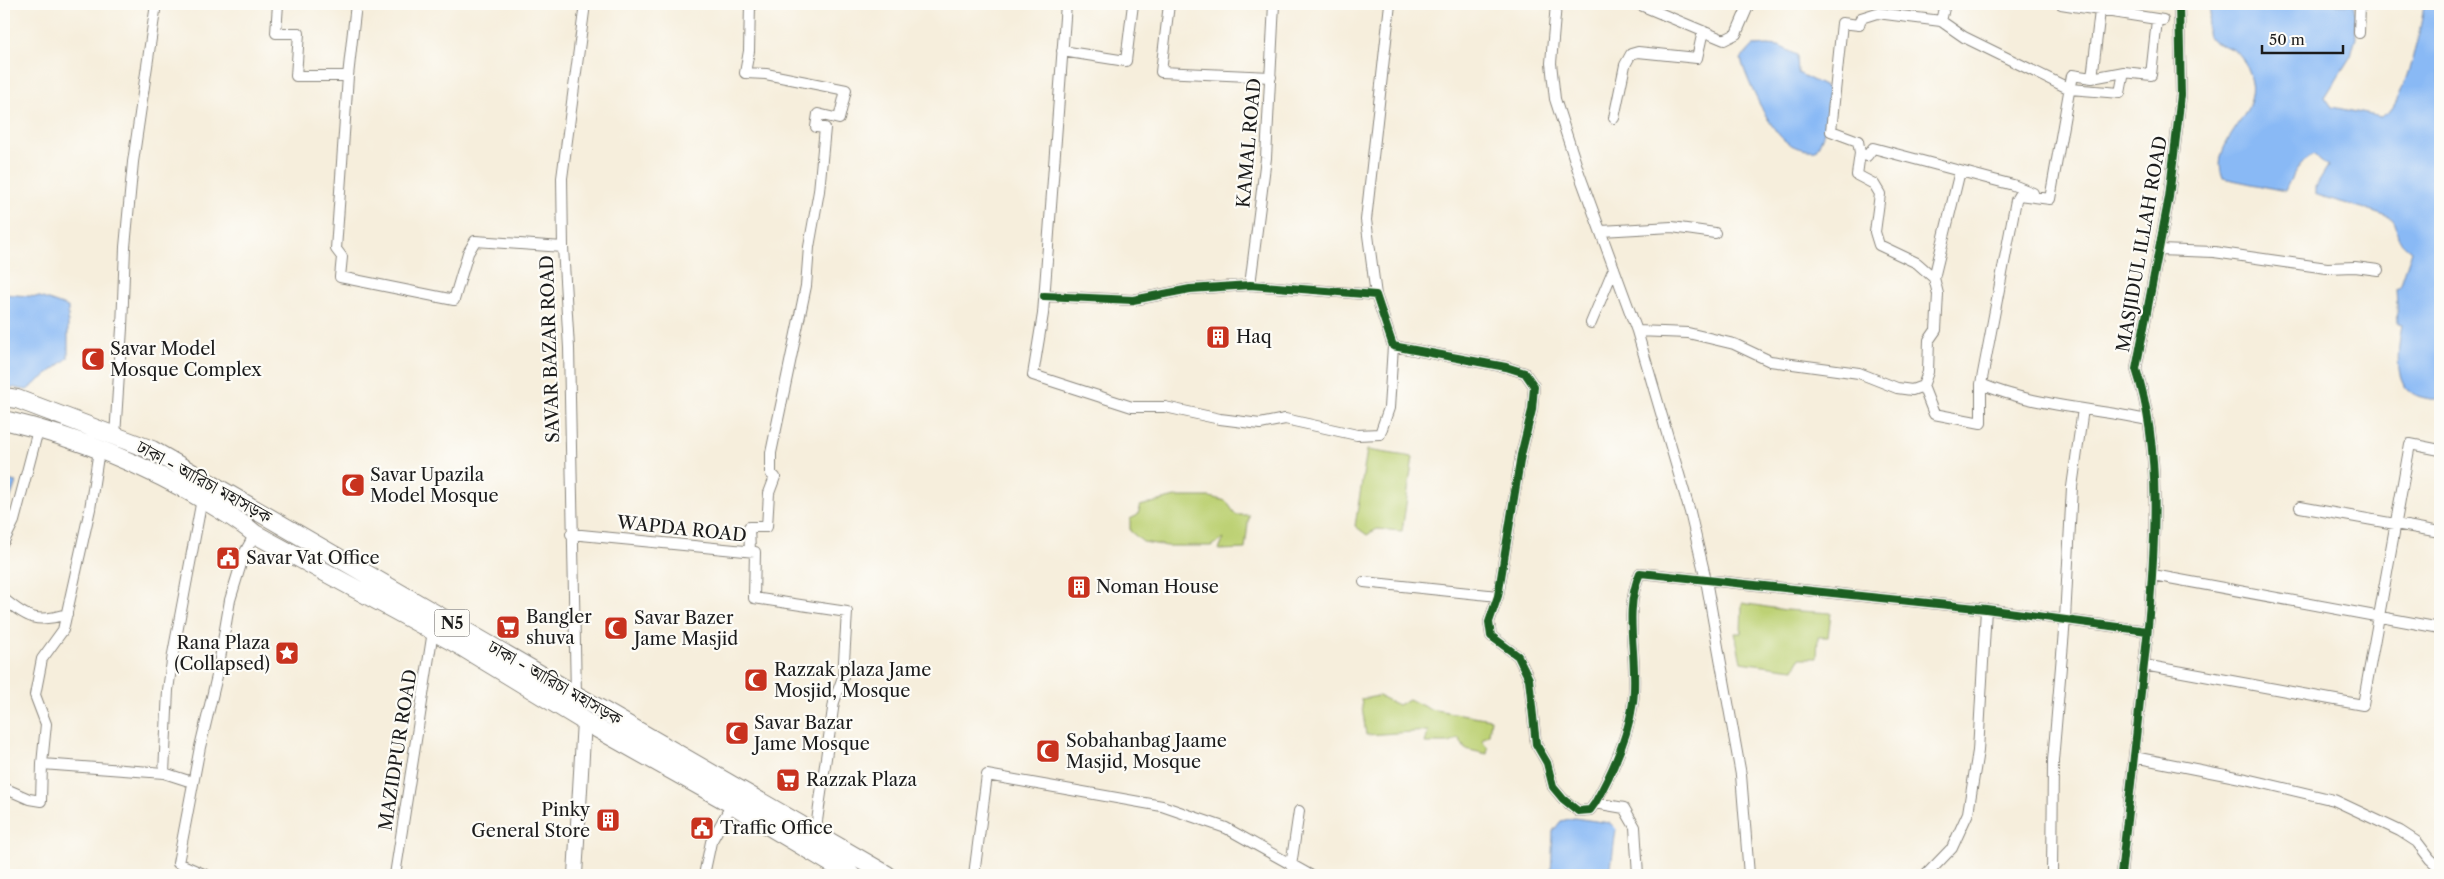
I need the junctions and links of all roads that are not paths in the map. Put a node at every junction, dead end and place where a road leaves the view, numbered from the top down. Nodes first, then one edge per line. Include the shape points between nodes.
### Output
1 (156, 4) edge
2 (278, 4) edge
3 (356, 4) edge
4 (585, 4) edge
5 (750, 4) edge
6 (1066, 4) edge
7 (1133, 4) edge
8 (1168, 4) edge
9 (1274, 4) edge
10 (1390, 4) edge
11 (1556, 4) edge
12 (1638, 4) edge
13 (1748, 4) edge
14 (1945, 4) edge
15 (2061, 4) edge
16 (2179, 4) edge
17 (2360, 4) edge
18 (2088, 6) edge
19 (1879, 8) edge
20 (2100, 11) junction
21 (1941, 21) junction
22 (1703, 31) junction
23 (2359, 33) dead end
24 (1062, 51) junction
25 (2124, 72) junction
26 (348, 76) junction
27 (1271, 77) junction
28 (2092, 78) junction
29 (2070, 89) junction
30 (1614, 118) dead end
31 (1860, 154) junction
32 (1960, 171) junction
33 (2050, 199) junction
34 (1601, 231) junction
35 (1715, 233) dead end
36 (563, 246) junction
37 (2159, 250) junction
38 (1614, 268) junction
39 (2378, 270) dead end
40 (1934, 278) junction
41 (1250, 285) junction
42 (1376, 295) junction
43 (1044, 296) junction
44 (1591, 323) dead end
45 (1636, 330) junction
46 (1393, 346) junction
47 (1981, 384) junction
48 (1923, 386) junction
49 (4, 397) edge
50 (2083, 409) junction
51 (4, 420) edge
52 (2147, 420) junction
53 (38, 430) junction
54 (115, 436) junction
55 (99, 450) junction
56 (2440, 450) edge
57 (202, 499) junction
58 (2300, 507) dead end
59 (2396, 524) junction
60 (2440, 532) edge
61 (255, 534) junction
62 (572, 534) junction
63 (4, 541) edge
64 (750, 551) junction
65 (2154, 574) junction
66 (1706, 580) junction
67 (1364, 582) dead end
68 (1498, 596) junction
69 (4, 599) edge
70 (1986, 609) junction
71 (67, 614) junction
72 (2379, 617) junction
73 (2065, 619) junction
74 (2440, 628) edge
75 (433, 631) junction
76 (2148, 631) junction
77 (2144, 665) junction
78 (576, 694) junction
79 (584, 721) junction
80 (2134, 757) junction
81 (42, 764) junction
82 (164, 773) junction
83 (192, 782) junction
84 (4, 788) edge
85 (1595, 802) junction
86 (732, 804) junction
87 (1299, 811) dead end
88 (815, 835) junction
89 (1291, 866) junction
90 (2440, 868) edge
91 (206, 875) edge
92 (395, 875) edge
93 (575, 875) edge
94 (704, 875) edge
95 (851, 875) edge
96 (887, 875) edge
97 (974, 875) edge
98 (1310, 875) edge
99 (1638, 875) edge
100 (1748, 875) edge
101 (1926, 875) edge
102 (2052, 875) edge
103 (2121, 875) edge

1 - 54 street via 132,162
2 - 26 street via 276,33 299,33 296,76
3 - 26 street
4 - 36 street, SAVAR BAZAR ROAD via 562,178
5 - 64 street via 745,73 846,90 839,119 818,114 816,127 825,128 825,147 806,286 771,452 770,474 775,477 769,493 767,526 749,528
6 - 24 street
7 - 24 street via 1126,61
8 - 27 street via 1161,72
9 - 27 street, KAMAL ROAD
10 - 42 street via 1366,220
11 - 34 street via 1551,63 1556,99
12 - 22 street
13 - 22 street via 1736,34 1724,40
14 - 21 street
15 - 18 street
16 - 37 street, MASJIDUL ILLAH ROAD via 2181,96
17 - 23 street
18 - 20 street
19 - 21 street
19 - 31 street via 1861,18 1859,25 1842,23 1831,131 1858,141
20 - 25 street via 2160,20 2151,75
20 - 28 street
21 - 29 street via 1964,37
22 - 30 street via 1697,58 1631,54 1623,74
24 - 43 street
25 - 28 street
25 - 29 street via 2120,93
26 - 36 street via 336,250 342,257 340,277 454,300 468,253 475,241
27 - 41 street, KAMAL ROAD via 1266,158
28 - 29 street via 2072,75
29 - 33 street
31 - 32 street via 1867,156 1873,148
31 - 40 street via 1857,175 1874,184 1880,194 1875,232 1879,244 1918,264
32 - 33 street
32 - 40 street
33 - 47 street via 2019,195 2016,200
34 - 35 street via 1672,227
34 - 38 street
36 - 62 street, SAVAR BAZAR ROAD via 569,348
37 - 39 street via 2214,252 2327,268
37 - 52 street, MASJIDUL ILLAH ROAD via 2136,369 2144,391
38 - 44 street
38 - 45 street
40 - 48 street via 1938,294 1936,330 1929,340 1928,372
41 - 42 street
41 - 43 street via 1190,289 1133,300
42 - 46 street
43 - 46 street via 1033,375 1132,407 1165,406 1220,420 1260,424 1285,419 1357,435 1380,434 1389,408
45 - 48 street via 1688,333 1734,344 1770,361 1859,373 1897,388 1912,390
45 - 66 street via 1690,512
46 - 68 street via 1506,367 1525,373 1534,386
47 - 48 street via 1981,423 1934,414
47 - 50 street
49 - 54 highway, ঢাকা - আরিচা মহাসড়ক / N5
50 - 52 street
50 - 73 street via 2072,487
51 - 53 highway, ঢাকা - আরিচা মহাসড়ক / N5
52 - 65 street, MASJIDUL ILLAH ROAD via 2153,474
53 - 55 highway, ঢাকা - আরিচা মহাসড়ক / N5
53 - 63 street via 14,521
54 - 78 highway, ঢাকা - আরিচা মহাসড়ক / N5 via 152,450
55 - 57 highway, ঢাকা - আরিচা মহাসড়ক / N5 via 173,482
55 - 71 street
56 - 59 street via 2410,444
57 - 61 highway, ঢাকা - আরিচা মহাসড়ক / N5
57 - 82 street via 168,690
58 - 59 street
59 - 60 street
59 - 72 street
61 - 75 highway, ঢাকা - আরিচা মহাসড়ক / N5
61 - 83 street via 244,554 230,600 217,676
62 - 64 street, WAPDA ROAD
62 - 78 street, SAVAR BAZAR ROAD
64 - 88 street, WAPDA ROAD via 754,552 754,598 847,612 843,677 834,702
65 - 72 street
65 - 76 street, MASJIDUL ILLAH ROAD
66 - 70 street
66 - 85 street via 1640,573 1630,605 1633,701 1620,752
66 - 100 street via 1741,775
67 - 68 street
68 - 85 street via 1489,622 1491,636 1518,656 1529,679 1536,744 1547,763 1553,787 1578,810 1590,810
69 - 71 street via 22,614 47,620
70 - 73 street
70 - 101 street via 1978,751 1968,813 1952,848
71 - 81 street via 63,630 42,659 35,695 46,724
72 - 74 street
72 - 77 street via 2364,705
73 - 76 street
73 - 102 street via 2053,761
75 - 79 highway, ঢাকা - আরিচা মহাসড়ক / N5
75 - 92 street, MAZIDPUR ROAD
76 - 77 street, MASJIDUL ILLAH ROAD
77 - 80 street, MASJIDUL ILLAH ROAD
78 - 88 highway, ঢাকা - আরিচা মহাসড়ক / N5
79 - 86 highway, ঢাকা - আরিচা মহাসড়ক / N5
79 - 93 street
80 - 90 street via 2334,800 2418,842
80 - 103 street, MASJIDUL ILLAH ROAD
81 - 82 street
81 - 84 street via 41,801
82 - 83 street
83 - 91 street via 178,863
85 - 99 street via 1624,808 1635,827
86 - 94 street via 711,842
86 - 95 highway, ঢাকা - আরিচা মহাসড়ক / N5
87 - 89 street
88 - 96 highway, ঢাকা - আরিচা মহাসড়ক / N5
89 - 97 street via 1226,828 1162,806 987,775
89 - 98 street

